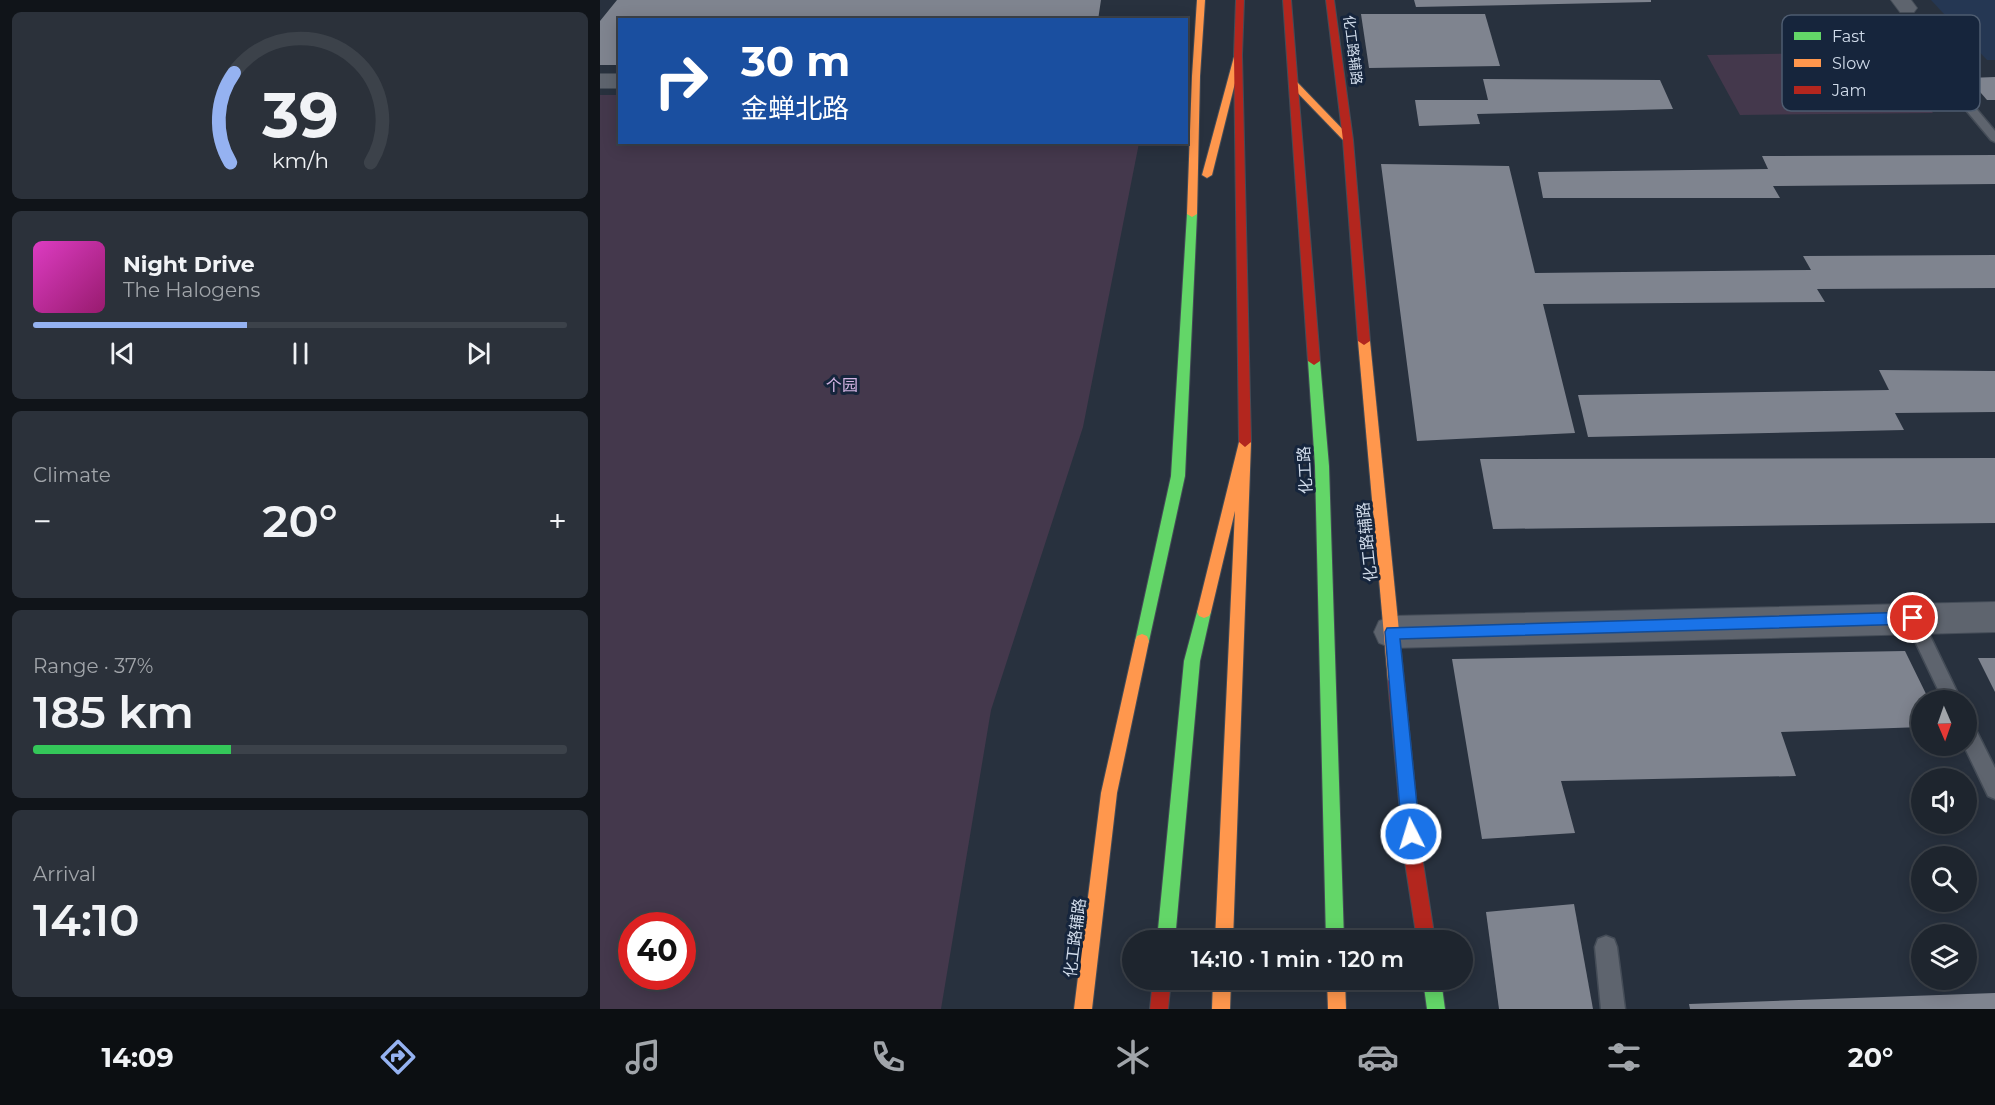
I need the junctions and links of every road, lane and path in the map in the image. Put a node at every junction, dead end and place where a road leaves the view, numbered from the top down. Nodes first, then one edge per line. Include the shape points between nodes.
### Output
1 (1201, 0) edge
2 (1240, 0) edge
3 (1287, 0) edge
4 (1330, 0) edge
5 (1238, 55) junction
6 (1191, 76) edge
7 (600, 81) edge
8 (618, 81) edge
9 (1294, 84) junction
10 (1972, 111) edge
11 (1995, 138) edge
12 (1348, 140) junction
13 (1192, 231) junction
14 (1245, 443) junction
15 (1995, 617) edge
16 (1913, 618) junction
17 (1392, 632) junction
18 (1947, 690) edge
19 (1977, 752) edge
20 (1995, 789) edge
21 (1167, 930) edge
22 (1224, 930) edge
23 (1335, 930) edge
24 (1424, 930) edge
25 (1606, 947) dead end
26 (1161, 990) edge
27 (1222, 990) edge
28 (1336, 990) edge
29 (1433, 990) edge
30 (1083, 1009) edge
31 (1160, 1009) edge
32 (1221, 1009) edge
33 (1337, 1009) edge
34 (1436, 1009) edge
35 (1613, 1009) edge

1 - 6 main road, 化工路辅路
2 - 5 main road
3 - 9 main road, 化工路
4 - 12 main road, 化工路辅路
5 - 13 main road, 化工路辅路
5 - 14 main road
6 - 13 main road, 化工路辅路
7 - 8 street
9 - 12 main road
9 - 23 main road, 化工路 via 1322,466
10 - 11 lane
12 - 17 main road, 化工路辅路
13 - 30 main road, 化工路辅路 via 1178,476 1108,793
14 - 21 main road via 1192,661
14 - 22 main road
15 - 16 street
16 - 17 street
16 - 18 lane
17 - 24 main road, 化工路辅路 via 1413,856
19 - 20 lane
25 - 35 lane
26 - 31 main road
27 - 32 main road
28 - 33 main road
29 - 34 main road

